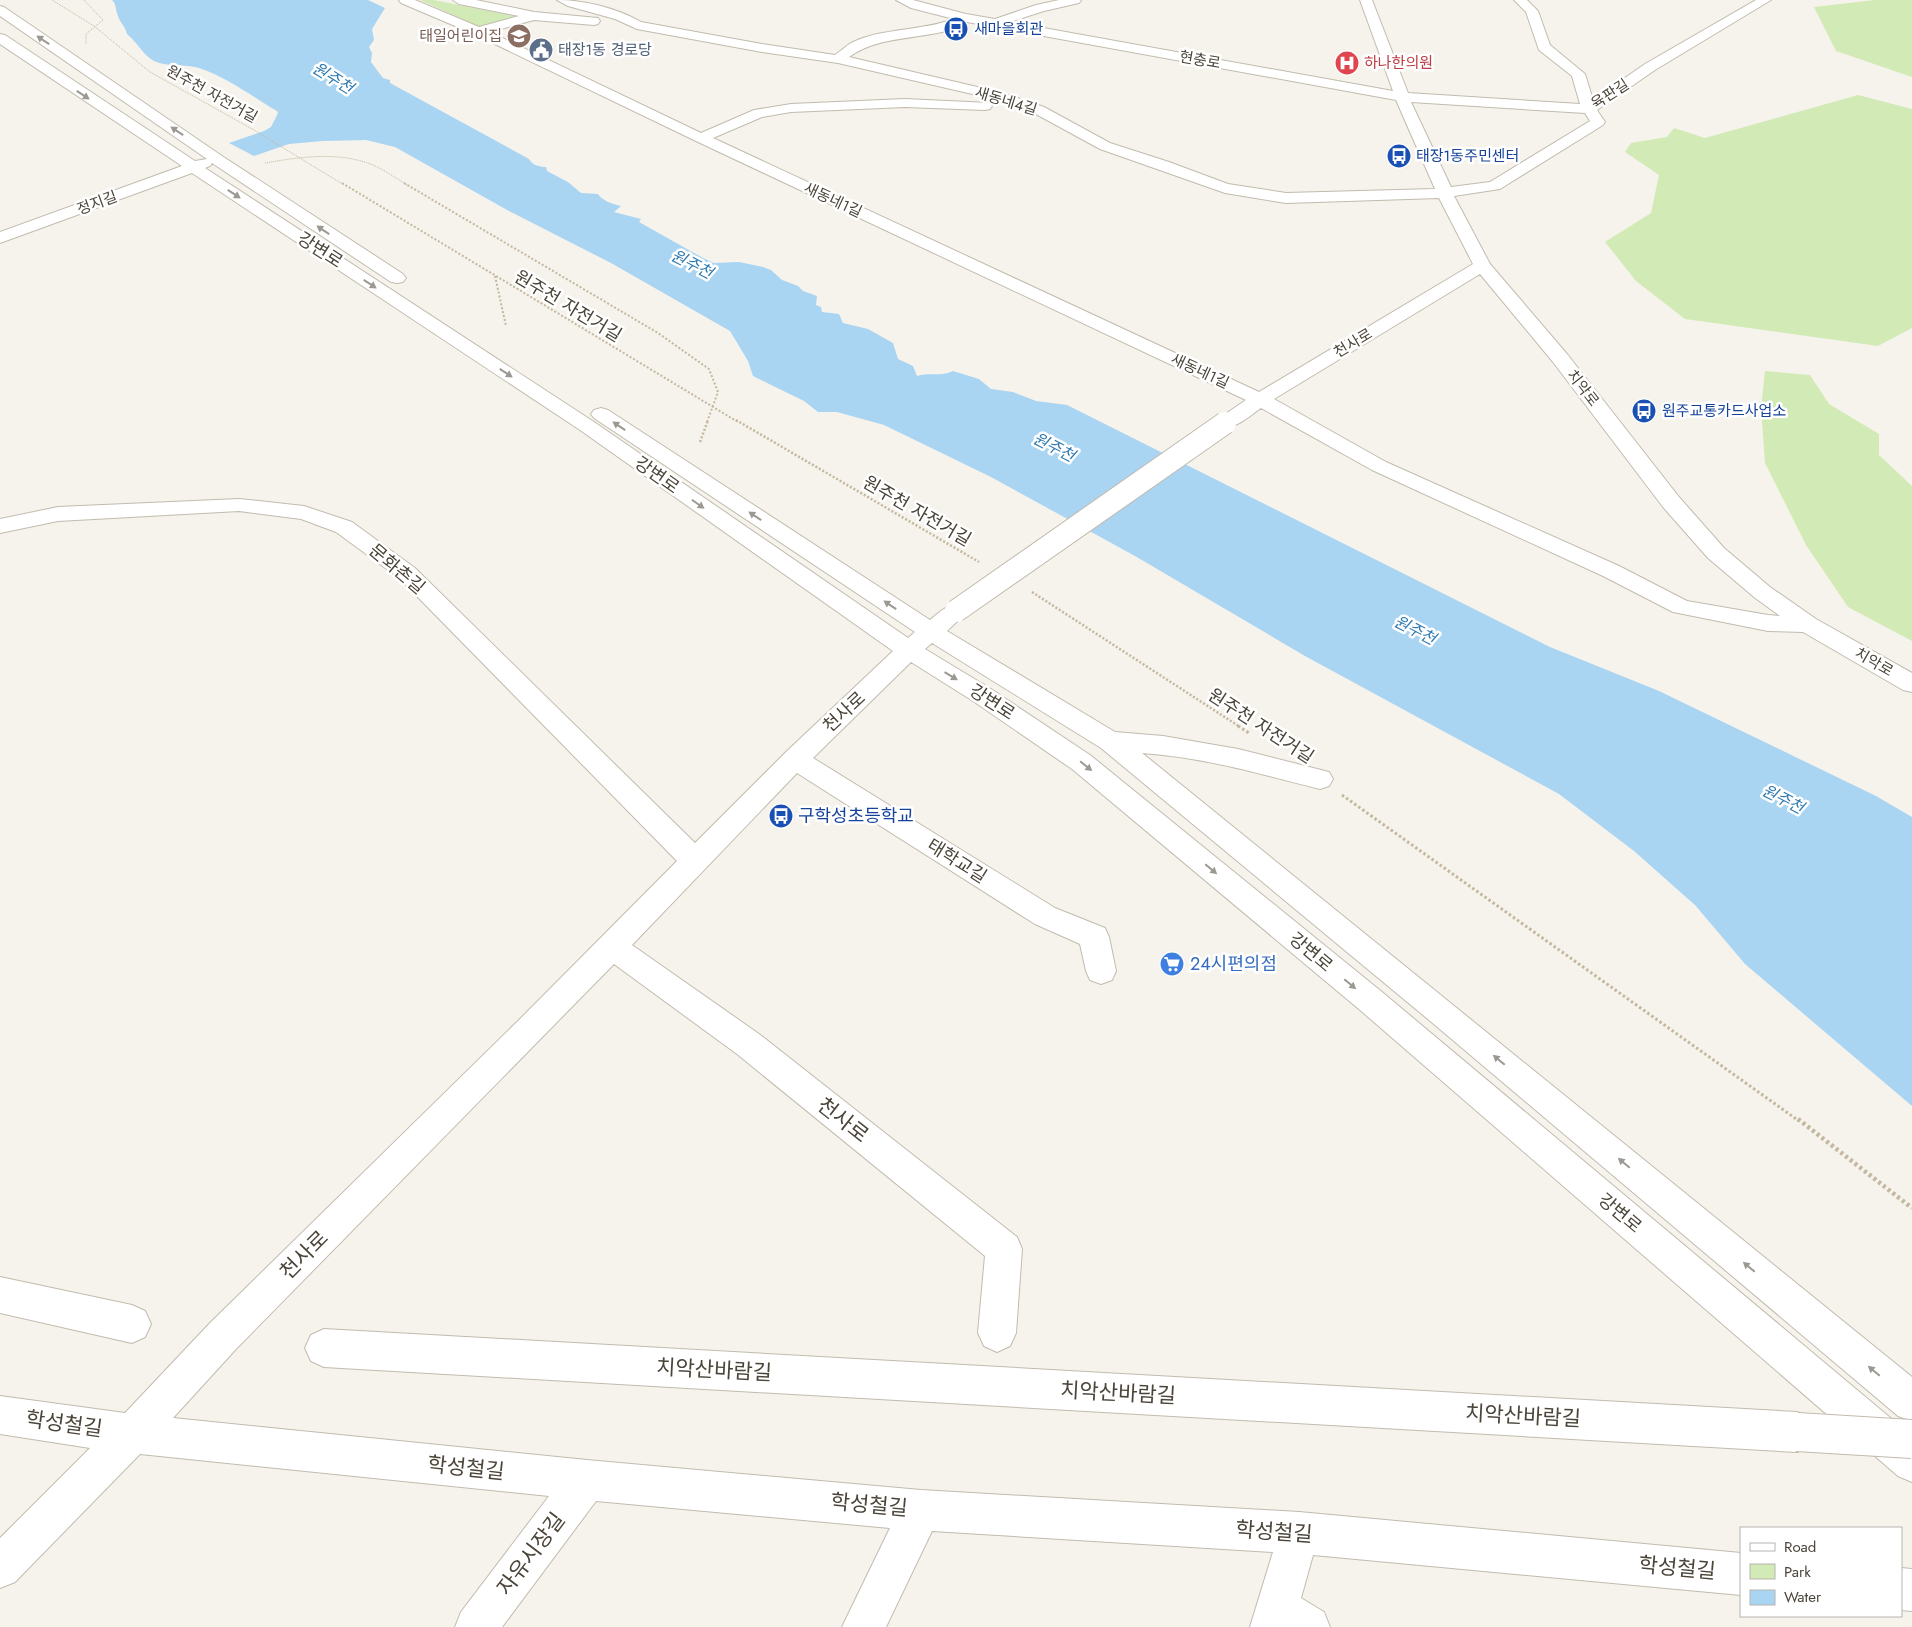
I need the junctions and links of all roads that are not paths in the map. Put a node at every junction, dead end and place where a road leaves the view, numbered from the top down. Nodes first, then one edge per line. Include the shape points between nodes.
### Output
1 (405, 0) edge
2 (459, 0) edge
3 (592, 0) edge
4 (902, 0) edge
5 (1075, 0) edge
6 (1366, 0) edge
7 (1520, 0) edge
8 (1736, 0) edge
9 (568, 2) edge
10 (1762, 2) edge
11 (0, 10) edge
12 (534, 16) junction
13 (966, 18) junction
14 (997, 23) junction
15 (637, 25) junction
16 (478, 31) junction
17 (0, 38) edge
18 (838, 58) junction
19 (1402, 97) junction
20 (1589, 109) junction
21 (1039, 110) junction
22 (701, 138) junction
23 (217, 159) junction
24 (193, 168) junction
25 (1444, 193) junction
26 (0, 238) edge
27 (1482, 266) junction
28 (414, 290) dead end
29 (497, 345) dead end
30 (1261, 400) junction
31 (0, 526) edge
32 (1808, 624) junction
33 (920, 642) junction
34 (1912, 684) edge
35 (1110, 741) junction
36 (795, 759) junction
37 (1320, 779) road end
38 (694, 860) junction
39 (611, 946) junction
40 (1100, 971) dead end
41 (0, 1295) edge
42 (132, 1324) dead end
43 (997, 1333) dead end
44 (324, 1348) dead end
45 (1912, 1402) edge
46 (0, 1415) edge
47 (132, 1434) junction
48 (1912, 1439) edge
49 (1912, 1462) edge
50 (587, 1480) junction
51 (921, 1510) junction
52 (1299, 1533) junction
53 (0, 1567) edge
54 (1740, 1574) edge
55 (1286, 1621) edge
56 (476, 1627) edge
57 (863, 1627) edge

1 - 16 street, 새동네1길
2 - 12 street
3 - 9 street
4 - 13 street, 현충로
5 - 14 street, 현충로
6 - 19 street, 치악로
7 - 20 street via 1532,11 1544,47 1578,74
8 - 10 street
9 - 12 street
9 - 15 street, 새동네4길 via 625,17
10 - 20 street, 육판길 via 1650,67
23 -> 11 street, 강변로
12 - 15 street
12 - 16 street
13 - 14 street, 현충로
13 - 18 street via 941,28 873,40
14 - 19 street, 현충로
15 - 18 street, 새동네4길
16 - 22 street, 새동네1길
17 -> 24 street, 강변로
18 - 21 street, 새동네4길 via 998,96
19 - 20 street, 육판길
19 - 25 street, 치악로
20 - 25 street, 새동네4길 via 1598,122 1494,186
21 - 22 street via 905,103 791,108 759,113
21 - 25 street, 새동네4길 via 1105,146 1164,164 1225,188 1286,198
22 - 30 street, 새동네1길
23 - 24 street, 정지길
28 -> 23 street, 강변로
24 - 26 street, 정지길
24 -> 33 street, 강변로
25 - 27 street, 치악로
27 - 30 street, 천사로
27 - 32 street, 치악로 via 1560,358 1671,502 1716,553 1762,592
33 -> 29 street, 강변로
30 - 32 street, 새동네1길 via 1379,466 1681,606 1768,623
30 - 33 street, 천사로, bridge via 956,611
31 - 38 street, 문화촌길 via 58,514 239,505 304,514 344,527 407,573
32 - 34 street, 치악로
33 - 35 street, 강변로 via 992,668
33 - 36 street, 천사로
33 -> 49 street, 강변로 via 982,695 1081,762 1371,1001
35 - 37 street via 1163,745 1238,758
45 -> 35 street, 강변로
36 - 38 street, 천사로
36 - 40 street, 태학교길 via 1045,916 1094,937
38 - 39 street, 천사로
39 - 43 street, 천사로 via 748,1044 1004,1248
39 - 47 street, 천사로 via 223,1336
41 - 42 street
44 - 48 street, 치악산바람길, bridge
46 - 47 street, 학성철길
47 - 50 street, 학성철길
47 - 53 street, 천사로
50 - 51 street, 학성철길
50 - 56 street, 자유시장길
51 - 52 street, 학성철길
51 - 57 street
52 - 54 street, 학성철길
52 - 55 street

